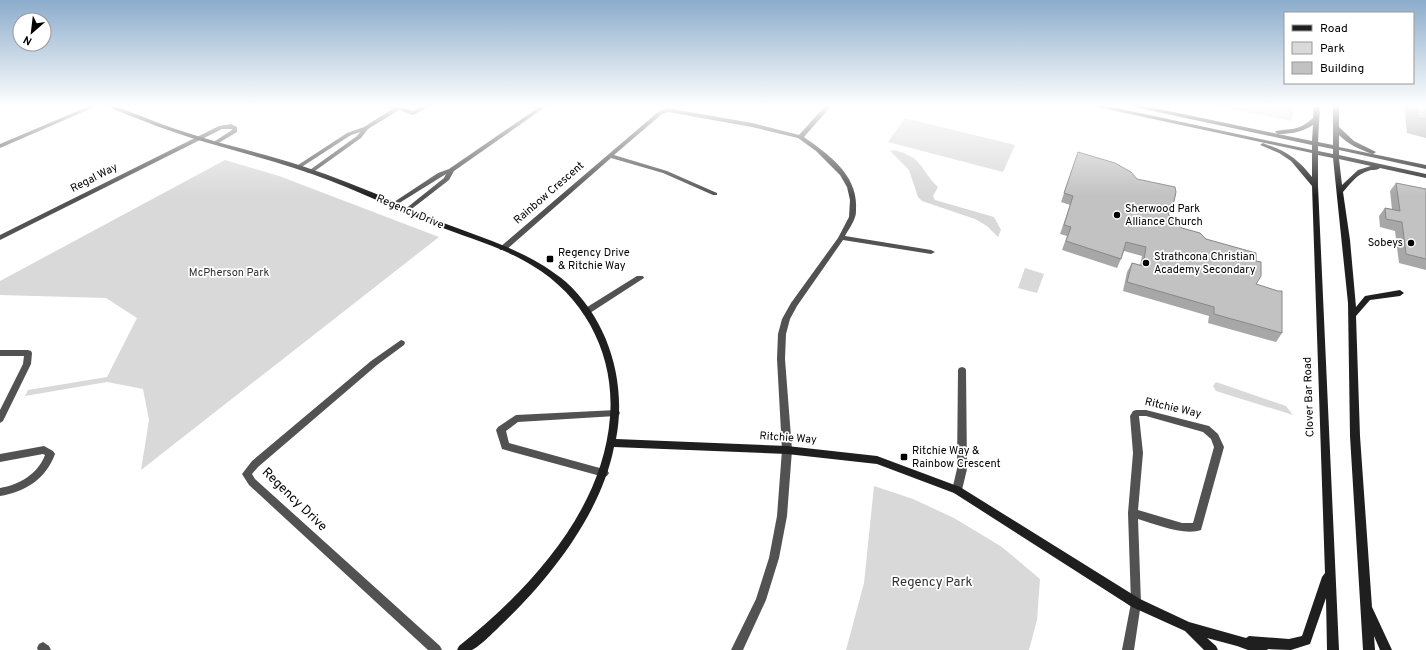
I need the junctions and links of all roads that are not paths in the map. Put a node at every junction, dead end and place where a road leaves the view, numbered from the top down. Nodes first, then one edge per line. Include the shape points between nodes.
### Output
1 (25, 135) edge
2 (189, 135) edge
3 (206, 135) edge
4 (228, 135) edge
5 (347, 135) edge
6 (360, 135) edge
7 (501, 135) edge
8 (634, 135) edge
9 (793, 135) edge
10 (1236, 135) edge
11 (1241, 135) edge
12 (1277, 135) edge
13 (1315, 135) edge
14 (1335, 135) edge
15 (1342, 135) edge
16 (800, 137) joint
17 (199, 139) junction
18 (215, 143) junction
19 (1315, 143) junction
20 (0, 146) edge
21 (1335, 148) junction
22 (1315, 152) junction
23 (610, 156) junction
24 (1336, 156) junction
25 (1407, 163) junction
26 (298, 167) junction
27 (1426, 167) edge
28 (451, 170) junction
29 (1398, 170) junction
30 (310, 172) junction
31 (1426, 176) edge
32 (1315, 186) junction
33 (1340, 192) junction
34 (715, 194) dead end
35 (394, 204) junction
36 (408, 210) junction
37 (0, 238) edge
38 (841, 238) junction
39 (503, 248) junction
40 (931, 252) dead end
41 (640, 278) dead end
42 (1400, 293) dead end
43 (588, 311) junction
44 (1352, 316) junction
45 (401, 344) dead end
46 (0, 353) edge
47 (962, 370) dead end
48 (616, 413) junction
49 (0, 419) edge
50 (612, 444) junction
51 (787, 450) junction
52 (0, 458) edge
53 (604, 473) junction
54 (957, 490) junction
55 (0, 492) edge
56 (1133, 513) junction
57 (1329, 573) junction
58 (1136, 603) junction
59 (1366, 605) junction
60 (1188, 627) junction
61 (1237, 640) junction
62 (436, 650) edge
63 (463, 650) edge
64 (737, 650) edge
65 (1128, 650) edge
66 (1212, 650) edge
67 (1262, 650) edge
68 (1333, 650) edge
69 (1369, 650) edge
70 (1386, 650) edge

1 - 20 street
2 - 17 main road, Regency Drive
3 - 17 street
4 - 18 street
5 - 26 street
6 - 30 street
7 - 28 street
8 - 23 street, Rainbow Crescent
9 - 16 street, Rainbow Crescent
10 - 32 main road via 1291,157 1300,164
11 - 22 main road
12 - 19 main road
13 - 19 main road, Clover Bar Road
14 - 21 main road
15 - 25 main road via 1359,146
16 - 38 street, Rainbow Crescent via 843,174 850,187 853,200 852,217
17 - 18 main road, Regency Drive
17 - 37 street, Regal Way
18 - 26 main road, Regency Drive
19 - 21 main road
19 - 22 main road, Clover Bar Road
21 - 24 main road
21 - 25 main road
22 - 24 main road
22 - 32 main road, Clover Bar Road
23 - 34 street via 665,172
23 - 39 street, Rainbow Crescent
24 - 29 main road
24 - 33 main road
25 - 27 main road
26 - 30 main road, Regency Drive
28 - 35 street via 440,174
28 - 36 street via 447,179
29 - 31 main road
29 - 33 main road via 1372,167 1366,169 1354,175
30 - 35 main road, Regency Drive
32 - 57 main road, Clover Bar Road
33 - 44 main road
35 - 36 main road, Regency Drive
36 - 39 main road, Regency Drive
38 - 40 street
38 - 51 street, Rainbow Crescent via 794,305 786,319 782,334 781,359
39 - 43 main road, Regency Drive via 540,266 565,286
41 - 43 street
42 - 44 main road via 1368,298
43 - 48 main road, Regency Drive via 613,367
44 - 59 main road via 1354,436
45 - 62 street, Regency Drive via 374,363 255,464 247,474 252,482
46 - 49 street via 28,353 27,364
47 - 54 street via 962,469
48 - 50 main road, Regency Drive
48 - 53 street via 516,419 501,430 505,446
50 - 51 main road, Ritchie Way
50 - 53 main road, Regency Drive
51 - 54 main road, Ritchie Way via 877,460
51 - 64 street, Rainbow Crescent via 782,516 774,558 762,600
52 - 55 street via 44,450 50,454 49,463 27,482 10,491
53 - 63 main road, Regency Drive via 565,544 509,610 481,637
54 - 58 main road, Ritchie Way
56 - 56 street, Ritchie Way via 1182,526 1197,527 1219,446 1215,437 1206,429 1146,413 1136,413 1134,416 1138,453
56 - 58 street, Ritchie Way
57 - 61 main road via 1306,640 1289,645
57 - 68 main road, Clover Bar Road
58 - 60 main road, Ritchie Way
58 - 65 street, Ritchie Way
59 - 69 main road
59 - 70 main road
60 - 61 main road, Ritchie Way
60 - 66 main road, Ritchie Way
61 - 67 main road, Ritchie Way

